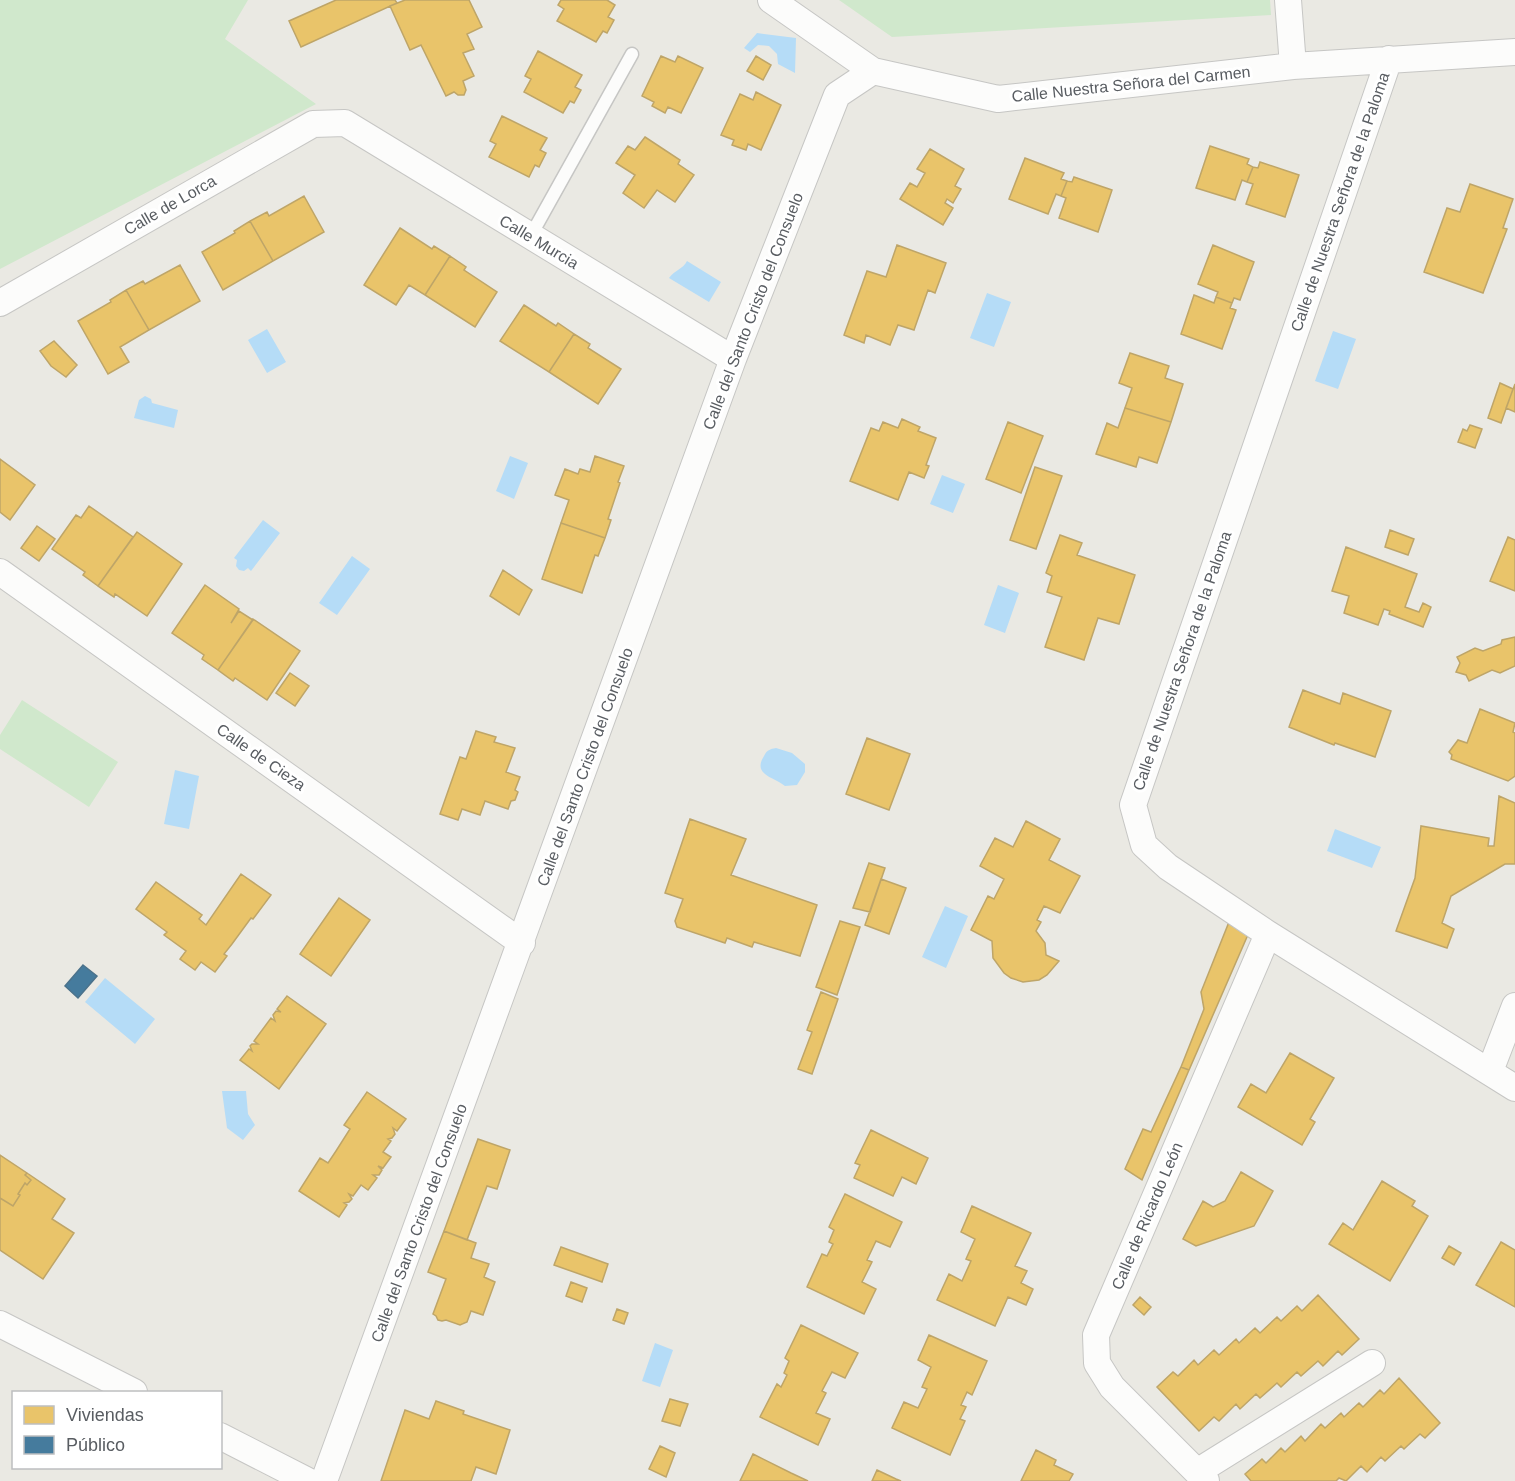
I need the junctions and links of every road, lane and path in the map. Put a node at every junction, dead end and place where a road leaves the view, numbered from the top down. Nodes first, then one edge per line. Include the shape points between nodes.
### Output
1 (771, 0) edge
2 (1288, 0) edge
3 (1515, 52) edge
4 (632, 54) dead end
5 (1389, 59) junction
6 (1293, 66) junction
7 (873, 71) junction
8 (345, 123) joint
9 (530, 237) junction
10 (0, 303) edge
11 (733, 359) junction
12 (0, 572) edge
13 (1268, 934) junction
14 (522, 943) junction
15 (1515, 1005) edge
16 (1490, 1071) junction
17 (1515, 1088) edge
18 (0, 1324) edge
19 (1372, 1363) dead end
20 (132, 1391) edge
21 (222, 1437) edge
22 (1201, 1476) edge
23 (308, 1481) edge
24 (324, 1481) edge

1 - 7 street, Calle Nuestra Señora del Carmen
2 - 6 street
3 - 5 street, Calle Nuestra Señora del Carmen
4 - 9 lane
5 - 6 street, Calle Nuestra Señora del Carmen
5 - 13 street, Calle de Nuestra Señora de la Paloma via 1133,805 1144,845 1168,867
6 - 7 street, Calle Nuestra Señora del Carmen via 998,99
7 - 11 street, Calle del Santo Cristo del Consuelo via 837,95
8 - 9 street, Calle Murcia
8 - 10 street, Calle de Lorca via 313,124
9 - 11 street, Calle Murcia
11 - 14 street, Calle del Santo Cristo del Consuelo
12 - 14 street, Calle de Cieza
13 - 16 street, Calle de Nuestra Señora de la Paloma
13 - 22 street, Calle de Ricardo León via 1096,1335 1097,1363 1112,1387
14 - 24 street, Calle del Santo Cristo del Consuelo
15 - 16 street
16 - 17 street, Calle de Nuestra Señora de la Paloma
18 - 20 street
19 - 22 street, Calle de Ricardo León
21 - 23 street

